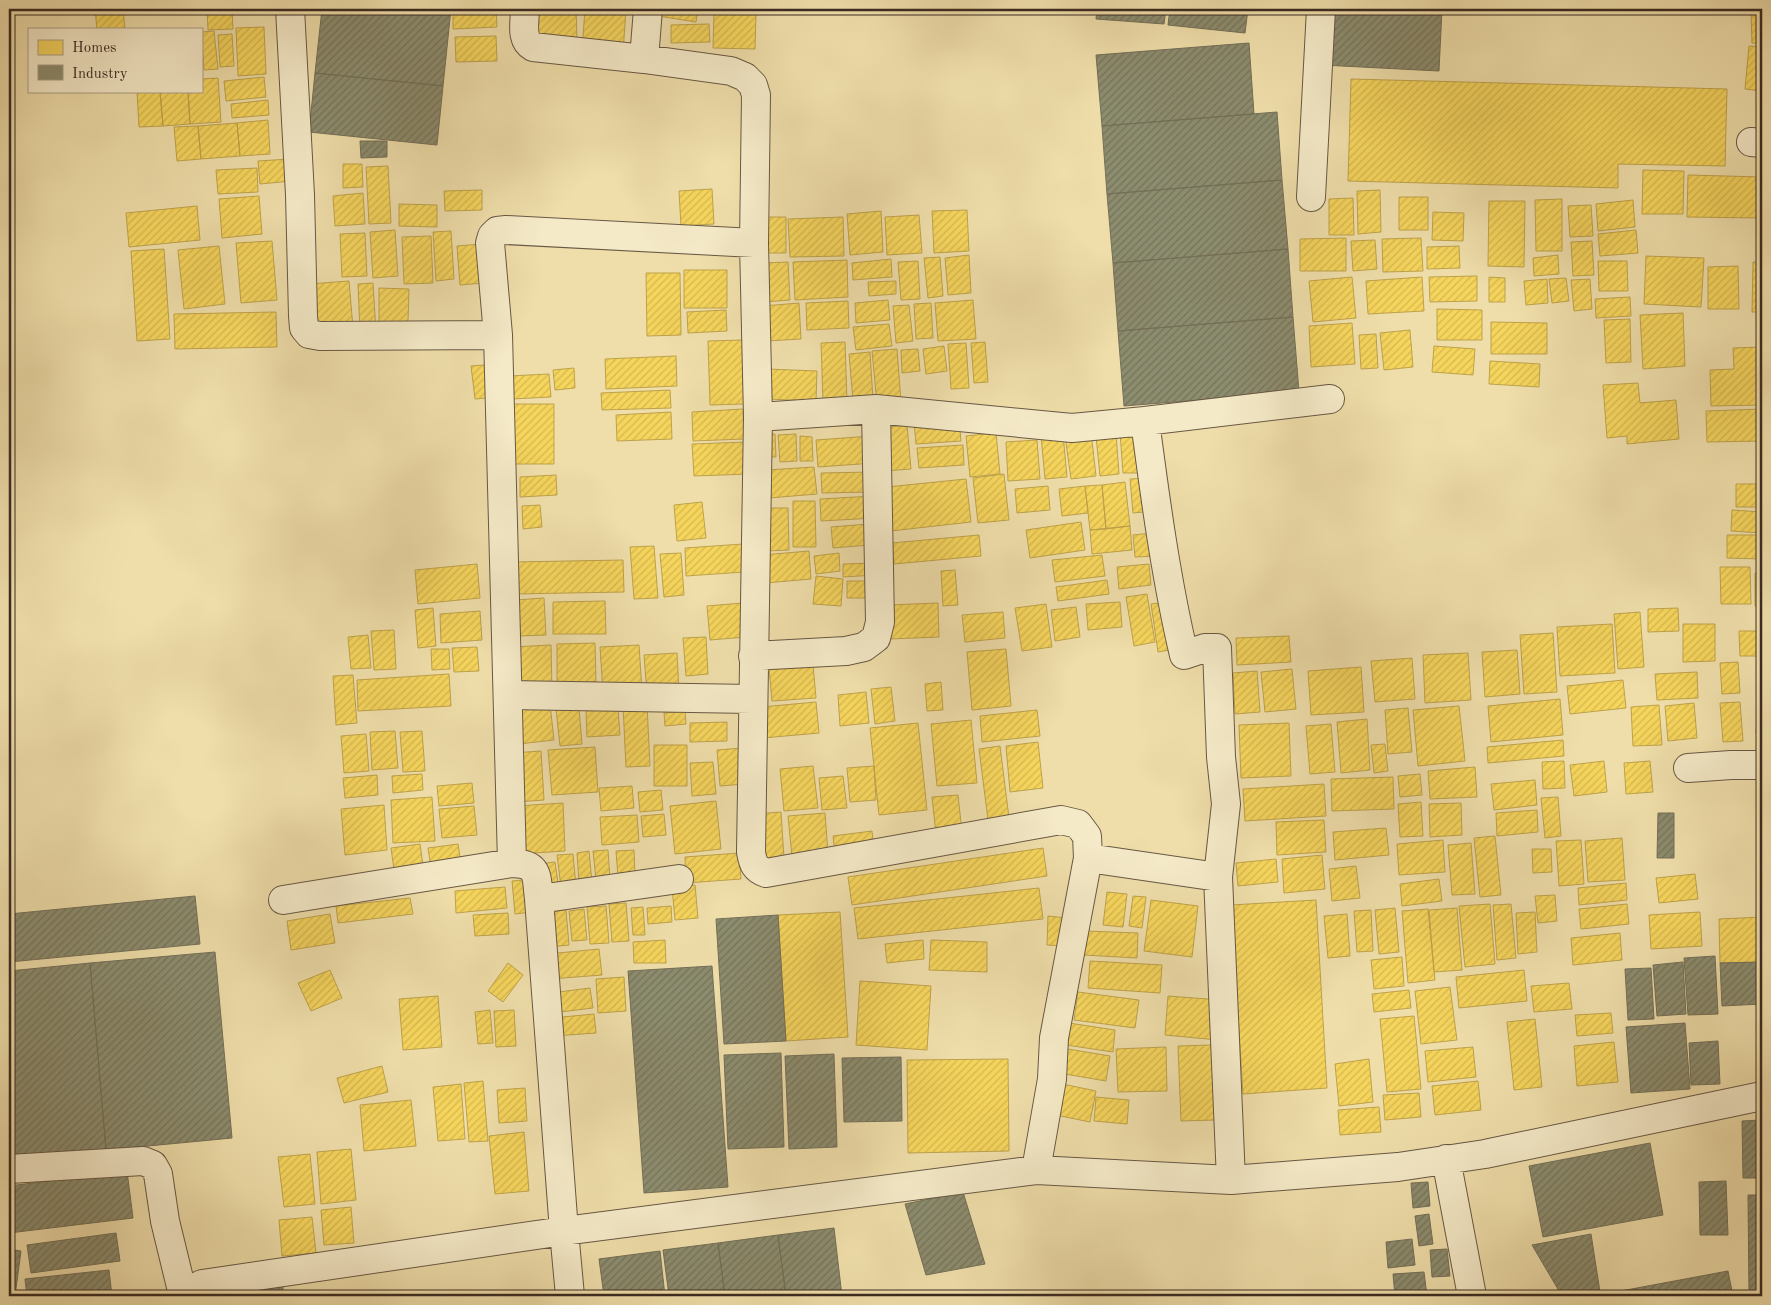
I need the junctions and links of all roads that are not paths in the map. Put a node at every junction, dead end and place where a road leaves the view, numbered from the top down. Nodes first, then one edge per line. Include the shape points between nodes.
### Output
1 (290, 9) edge
2 (525, 9) edge
3 (648, 9) edge
4 (1321, 9) edge
5 (644, 60) junction
6 (1312, 197) dead end
7 (754, 243) junction
8 (498, 334) junction
9 (1330, 399) dead end
10 (876, 409) junction
11 (758, 416) junction
12 (1145, 420) junction
13 (754, 656) junction
14 (508, 695) junction
15 (752, 699) junction
16 (1762, 765) edge
17 (1688, 768) dead end
18 (1088, 858) junction
19 (512, 863) junction
20 (1218, 877) junction
21 (679, 879) dead end
22 (539, 899) junction
23 (283, 900) dead end
24 (1762, 1096) edge
25 (1446, 1159) junction
26 (9, 1169) edge
27 (1036, 1170) junction
28 (1231, 1180) junction
29 (564, 1232) junction
30 (182, 1296) edge
31 (570, 1296) edge
32 (1472, 1296) edge

1 - 8 street via 304,328 309,334 320,336
2 - 5 street via 525,39 534,47
3 - 5 street
4 - 6 street
5 - 7 street via 731,72 753,84 756,95
7 - 8 street via 497,231 490,243
7 - 11 street
8 - 14 street
9 - 12 street
10 - 11 street
10 - 12 street via 1072,428
10 - 13 street via 880,622 876,638 864,647 846,651
11 - 13 street
12 - 20 street via 1176,624 1184,654 1217,648 1226,804
13 - 15 street
14 - 15 street
14 - 19 street
15 - 18 street via 751,852 757,870 766,874 1062,820 1078,824 1087,836
16 - 17 street
18 - 20 street
18 - 27 street via 1054,1038 1052,1079
19 - 22 street via 530,866 535,873
19 - 23 street
20 - 28 street
21 - 22 street
22 - 29 street
24 - 25 street via 1485,1154
25 - 28 street via 1398,1167
25 - 32 street
26 - 30 street via 143,1161 154,1165
27 - 28 street
27 - 29 street
29 - 30 street via 202,1284
29 - 31 street

